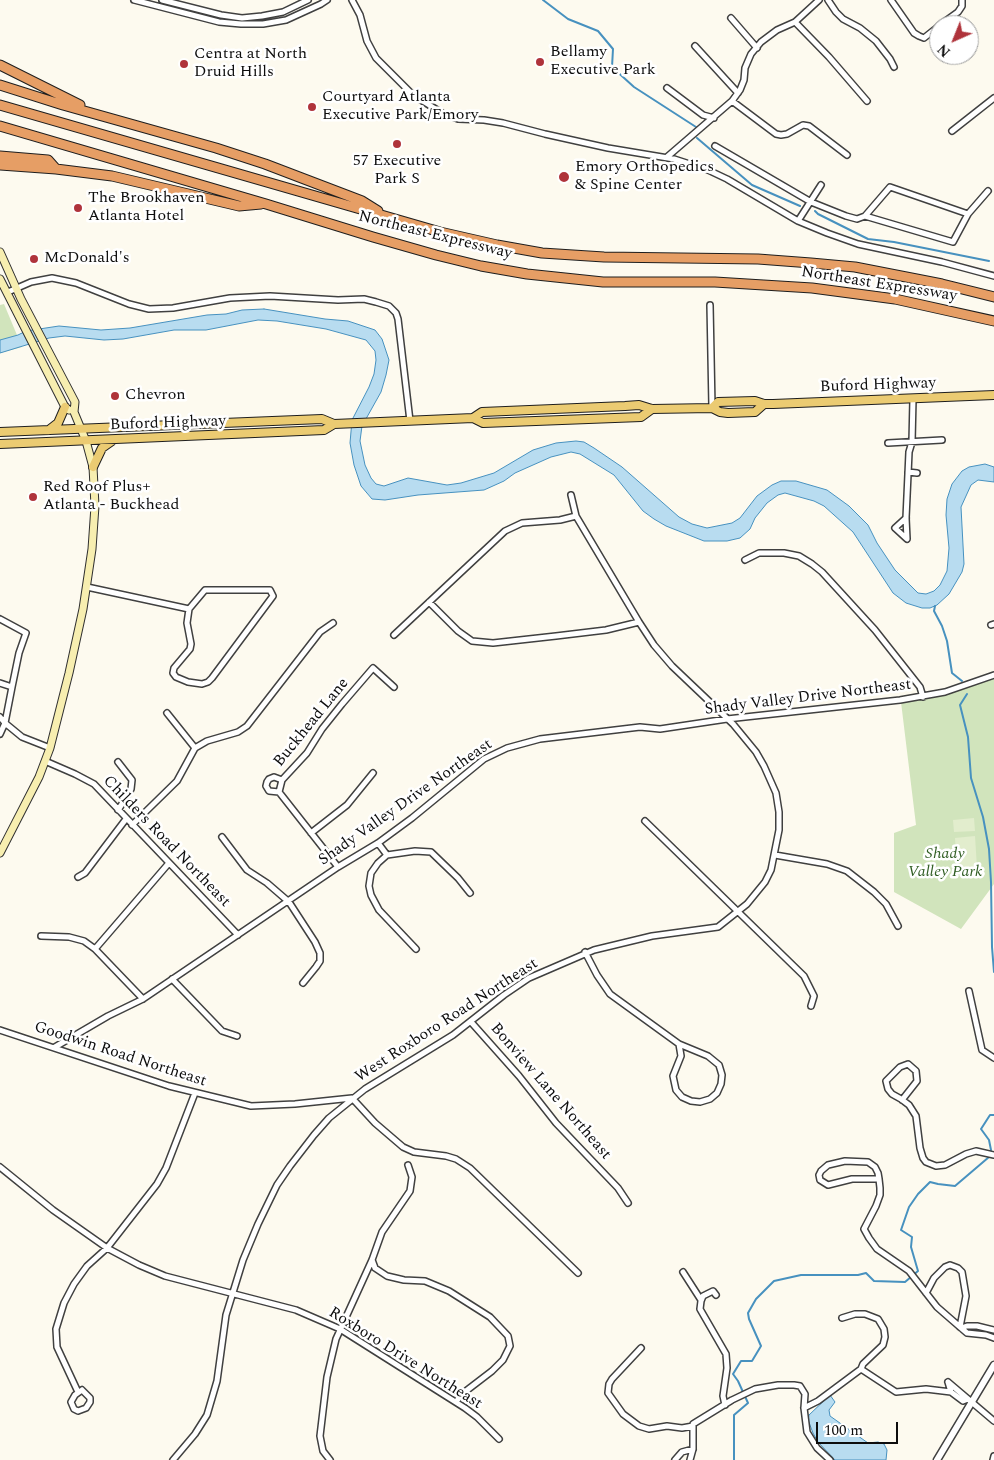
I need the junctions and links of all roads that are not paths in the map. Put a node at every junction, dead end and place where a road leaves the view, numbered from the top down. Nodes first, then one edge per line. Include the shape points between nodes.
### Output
1 (134, 0) edge
2 (162, 0) edge
3 (308, 0) edge
4 (327, 0) edge
5 (352, 0) edge
6 (819, 0) edge
7 (828, 0) edge
8 (891, 0) edge
9 (962, 0) edge
10 (954, 15) edge
11 (731, 18) dead end
12 (795, 22) junction
13 (929, 34) edge
14 (695, 46) dead end
15 (757, 48) junction
16 (0, 65) edge
17 (894, 67) dead end
18 (0, 85) edge
19 (668, 88) dead end
20 (738, 93) junction
21 (994, 98) edge
22 (732, 101) junction
23 (867, 102) dead end
24 (0, 105) edge
25 (714, 118) junction
26 (115, 119) junction
27 (0, 126) edge
28 (952, 131) dead end
29 (715, 146) dead end
30 (847, 155) dead end
31 (0, 156) edge
32 (668, 158) junction
33 (0, 165) edge
34 (56, 169) junction
35 (821, 185) dead end
36 (988, 191) dead end
37 (811, 202) junction
38 (266, 204) junction
39 (968, 214) junction
40 (384, 216) junction
41 (865, 216) junction
42 (798, 221) junction
43 (0, 252) edge
44 (994, 276) edge
45 (0, 279) edge
46 (17, 288) junction
47 (8, 292) junction
48 (994, 297) edge
49 (710, 305) dead end
50 (994, 321) edge
51 (994, 395) edge
52 (913, 399) junction
53 (764, 404) junction
54 (65, 407) junction
55 (712, 408) junction
56 (652, 410) junction
57 (74, 412) junction
58 (473, 418) junction
59 (410, 421) junction
60 (334, 424) junction
61 (81, 428) junction
62 (49, 430) junction
63 (0, 432) edge
64 (114, 440) junction
65 (942, 440) dead end
66 (86, 441) junction
67 (912, 442) junction
68 (888, 443) dead end
69 (0, 444) edge
70 (93, 467) junction
71 (908, 472) junction
72 (917, 473) dead end
73 (571, 495) dead end
74 (576, 516) junction
75 (906, 518) dead end
76 (745, 560) dead end
77 (86, 587) junction
78 (429, 602) junction
79 (189, 609) junction
80 (0, 619) edge
81 (639, 622) junction
82 (333, 623) dead end
83 (394, 635) dead end
84 (994, 675) edge
85 (0, 683) edge
86 (12, 687) junction
87 (394, 687) dead end
88 (923, 696) junction
89 (167, 713) dead end
90 (0, 717) edge
91 (727, 719) junction
92 (5, 723) junction
93 (0, 734) edge
94 (50, 748) junction
95 (195, 748) junction
96 (45, 761) junction
97 (118, 762) dead end
98 (373, 773) dead end
99 (282, 780) junction
100 (280, 792) junction
101 (118, 810) junction
102 (126, 819) junction
103 (645, 822) dead end
104 (132, 826) junction
105 (311, 832) junction
106 (222, 837) dead end
107 (378, 843) junction
108 (1, 850) edge
109 (387, 855) junction
110 (775, 855) junction
111 (169, 862) junction
112 (338, 868) junction
113 (78, 877) dead end
114 (470, 893) dead end
115 (289, 902) junction
116 (738, 912) junction
117 (898, 926) dead end
118 (238, 935) junction
119 (42, 936) dead end
120 (94, 949) junction
121 (416, 949) dead end
122 (586, 952) junction
123 (172, 979) junction
124 (302, 983) dead end
125 (969, 991) dead end
126 (143, 999) junction
127 (811, 1006) dead end
128 (471, 1022) junction
129 (0, 1030) edge
130 (237, 1036) dead end
131 (679, 1044) junction
132 (55, 1047) junction
133 (994, 1058) edge
134 (195, 1093) junction
135 (352, 1098) junction
136 (902, 1100) junction
137 (994, 1155) edge
138 (408, 1165) dead end
139 (0, 1167) edge
140 (879, 1179) junction
141 (628, 1203) dead end
142 (107, 1248) junction
143 (372, 1260) junction
144 (683, 1272) dead end
145 (578, 1273) dead end
146 (232, 1293) junction
147 (926, 1293) junction
148 (716, 1295) dead end
149 (701, 1300) junction
150 (842, 1318) dead end
151 (960, 1328) junction
152 (988, 1328) junction
153 (340, 1330) junction
154 (994, 1330) edge
155 (986, 1335) junction
156 (994, 1338) edge
157 (641, 1348) dead end
158 (994, 1365) edge
159 (861, 1369) junction
160 (78, 1392) dead end
161 (969, 1400) junction
162 (456, 1402) junction
163 (725, 1405) junction
164 (804, 1408) junction
165 (994, 1421) edge
166 (693, 1426) junction
167 (499, 1439) dead end
168 (693, 1448) junction
169 (994, 1456) edge
170 (173, 1460) edge
171 (330, 1460) edge
172 (675, 1460) edge
173 (690, 1460) edge
174 (830, 1460) edge
175 (937, 1460) edge
176 (993, 1460) edge

1 - 4 street via 219,22 241,24 286,20
2 - 3 street via 242,18 283,12
5 - 32 street via 376,58 414,95 442,113
6 - 12 street
7 - 17 street via 843,19 876,41
8 - 13 street via 914,33 924,38
9 - 10 street via 962,6
11 - 15 street
12 - 15 street via 777,30
12 - 23 street
14 - 20 street
15 - 20 street via 751,54
16 - 26 highway via 62,97
18 - 26 highway
19 - 25 street via 703,115
20 - 22 street
21 - 28 street
22 - 25 street
22 - 30 street via 776,134 787,134 803,125 809,126
24 - 40 highway, Northeast Expressway
25 - 32 street
26 - 40 highway via 265,164 362,201
27 - 38 highway, Northeast Expressway
29 - 37 street
31 - 34 highway via 48,160
32 - 42 street via 727,179
33 - 34 highway
34 - 38 highway via 131,180 239,206
35 - 37 street
36 - 39 street
37 - 41 street via 846,216
37 - 42 street
38 - 50 highway, Northeast Expressway via 436,255 527,274 603,282 716,282 812,288 895,299
39 - 41 street via 890,187
39 - 41 street via 953,242
40 - 48 highway, Northeast Expressway via 542,253 811,262 855,267
42 - 44 street via 858,244
43 - 46 main road
45 - 47 main road
46 - 47 street
46 - 57 main road via 75,402
46 - 59 street via 42,279 62,280 149,309 270,296 364,300 389,306 398,319
47 - 54 main road
49 - 55 street
51 - 52 main road, Buford Highway
52 - 53 main road, Buford Highway
52 - 67 street
53 - 55 main road, Buford Highway via 755,401 718,402
53 - 55 main road, Buford Highway via 756,412 728,413
54 - 57 main road
54 - 62 main road via 60,421
55 - 56 main road, Buford Highway
56 - 58 main road, Buford Highway via 639,405 482,412
56 - 58 main road, Buford Highway via 641,417 483,423
57 - 61 main road
58 - 59 main road, Buford Highway
59 - 60 main road, Buford Highway
60 - 61 main road, Buford Highway via 322,419
60 - 64 main road, Buford Highway via 324,430
61 - 62 main road, Buford Highway
61 - 66 main road
62 - 63 main road, Buford Highway
64 - 66 main road, Buford Highway
64 - 70 main road via 102,448
65 - 67 street
66 - 69 main road, Buford Highway
66 - 70 main road
67 - 68 street
67 - 71 street
70 - 77 main road via 95,506
71 - 72 street
71 - 75 street
73 - 74 street, West Roxboro Road Northeast
74 - 78 street via 522,523 505,531
74 - 81 street, West Roxboro Road Northeast
76 - 88 street via 759,553 784,553 799,556 812,564 875,630 920,687
77 - 79 street
77 - 94 main road
78 - 81 street via 472,641 493,643 606,630
78 - 83 street
79 - 79 street via 190,649 173,673 188,682 202,684 212,678 272,596 270,590 205,590
80 - 86 street via 26,633
81 - 91 street, West Roxboro Road Northeast via 672,666
82 - 95 street via 320,632 247,726
84 - 88 street, Shady Valley Drive Northeast
85 - 86 street
86 - 92 street
87 - 99 street, Buckhead Lane via 373,668 322,729 307,754
88 - 91 street, Shady Valley Drive Northeast
89 - 95 street
90 - 92 street
91 - 107 street, Shady Valley Drive Northeast via 660,729 640,726 540,739 507,748 484,759
91 - 110 street, West Roxboro Road Northeast via 756,752 776,793 779,820
92 - 93 street
92 - 94 street via 22,737
94 - 96 main road
95 - 104 street via 177,781
96 - 101 street, Childers Road Northeast via 94,784
96 - 108 main road
97 - 101 street via 132,780
98 - 105 street via 347,805
99 - 100 street, Buckhead Lane
99 - 100 street via 274,777 266,786 269,791
100 - 105 street, Buckhead Lane
101 - 102 street, Childers Road Northeast
102 - 104 street, Childers Road Northeast
102 - 113 street via 85,873
103 - 116 street
104 - 111 street, Childers Road Northeast
105 - 112 street, Buckhead Lane
106 - 115 street via 247,870
107 - 109 street
107 - 112 street, Shady Valley Drive Northeast
109 - 114 street via 431,852
109 - 121 street via 371,873 371,895 379,910
110 - 116 street, West Roxboro Road Northeast via 765,882
110 - 117 street via 847,871 886,904
111 - 118 street, Childers Road Northeast
111 - 120 street
112 - 115 street, Shady Valley Drive Northeast
115 - 118 street, Shady Valley Drive Northeast
115 - 124 street via 320,953 320,961
116 - 122 street, West Roxboro Road Northeast via 712,928 652,936
116 - 127 street via 804,976 814,996
118 - 123 street, Shady Valley Drive Northeast
119 - 120 street via 69,936
120 - 126 street
122 - 128 street, West Roxboro Road Northeast via 529,978
122 - 131 street via 610,994
123 - 126 street, Shady Valley Drive Northeast
123 - 130 street via 222,1031
125 - 133 street via 982,1050
126 - 132 street, Shady Valley Drive Northeast
128 - 135 street, West Roxboro Road Northeast
128 - 141 street, Bonview Lane Northeast
129 - 132 street, Goodwin Road Northeast
131 - 131 street via 708,1056 719,1065 721,1084 710,1099 691,1101 676,1090 673,1076 680,1056
132 - 134 street, Goodwin Road Northeast
134 - 135 street, Goodwin Road Northeast via 251,1106
134 - 142 street via 166,1168
135 - 145 street via 403,1147 456,1159 470,1168
135 - 146 street, West Roxboro Road Northeast via 314,1135 277,1185 258,1224
136 - 136 street via 888,1089 886,1081 900,1067 908,1064 916,1071 918,1081
136 - 137 street via 916,1116 920,1148 926,1162 936,1166 976,1151
138 - 143 street via 412,1177 410,1191 382,1232
139 - 142 street, Roxboro Drive Northeast
140 - 140 street via 875,1167 868,1162 845,1161 828,1165 819,1176 828,1185 852,1179
140 - 147 street via 880,1194 864,1230 877,1248 909,1271
142 - 146 street, Roxboro Drive Northeast via 165,1276
142 - 160 street via 87,1266 74,1284 56,1329 57,1347
143 - 153 street
143 - 162 street via 375,1268 387,1276 425,1281 449,1291 490,1317 508,1336 510,1346 503,1360
144 - 149 street
146 - 153 street, Roxboro Drive Northeast via 296,1310
146 - 170 street, West Roxboro Road Northeast via 223,1328 217,1381 207,1415
147 - 151 street
147 - 151 street via 945,1267 950,1265 962,1272 966,1296
148 - 149 street via 710,1292
149 - 163 street via 700,1309 726,1354 722,1396
150 - 159 street via 865,1314 878,1319 884,1329 883,1345
151 - 152 street
151 - 155 street via 967,1333
152 - 154 street
152 - 155 street
153 - 162 street, Roxboro Drive Northeast
153 - 171 street via 327,1377 320,1436 323,1451
155 - 156 street
157 - 166 street via 612,1379 608,1393 623,1414 643,1428
158 - 161 street
159 - 161 street via 896,1392 926,1389 956,1393
159 - 164 street
161 - 165 street
161 - 175 street
162 - 167 street, Roxboro Drive Northeast
163 - 164 street via 755,1389 778,1384 800,1386 805,1394
163 - 166 street
164 - 174 street via 807,1432
166 - 168 street
168 - 172 street via 682,1452
168 - 173 street
169 - 176 street

